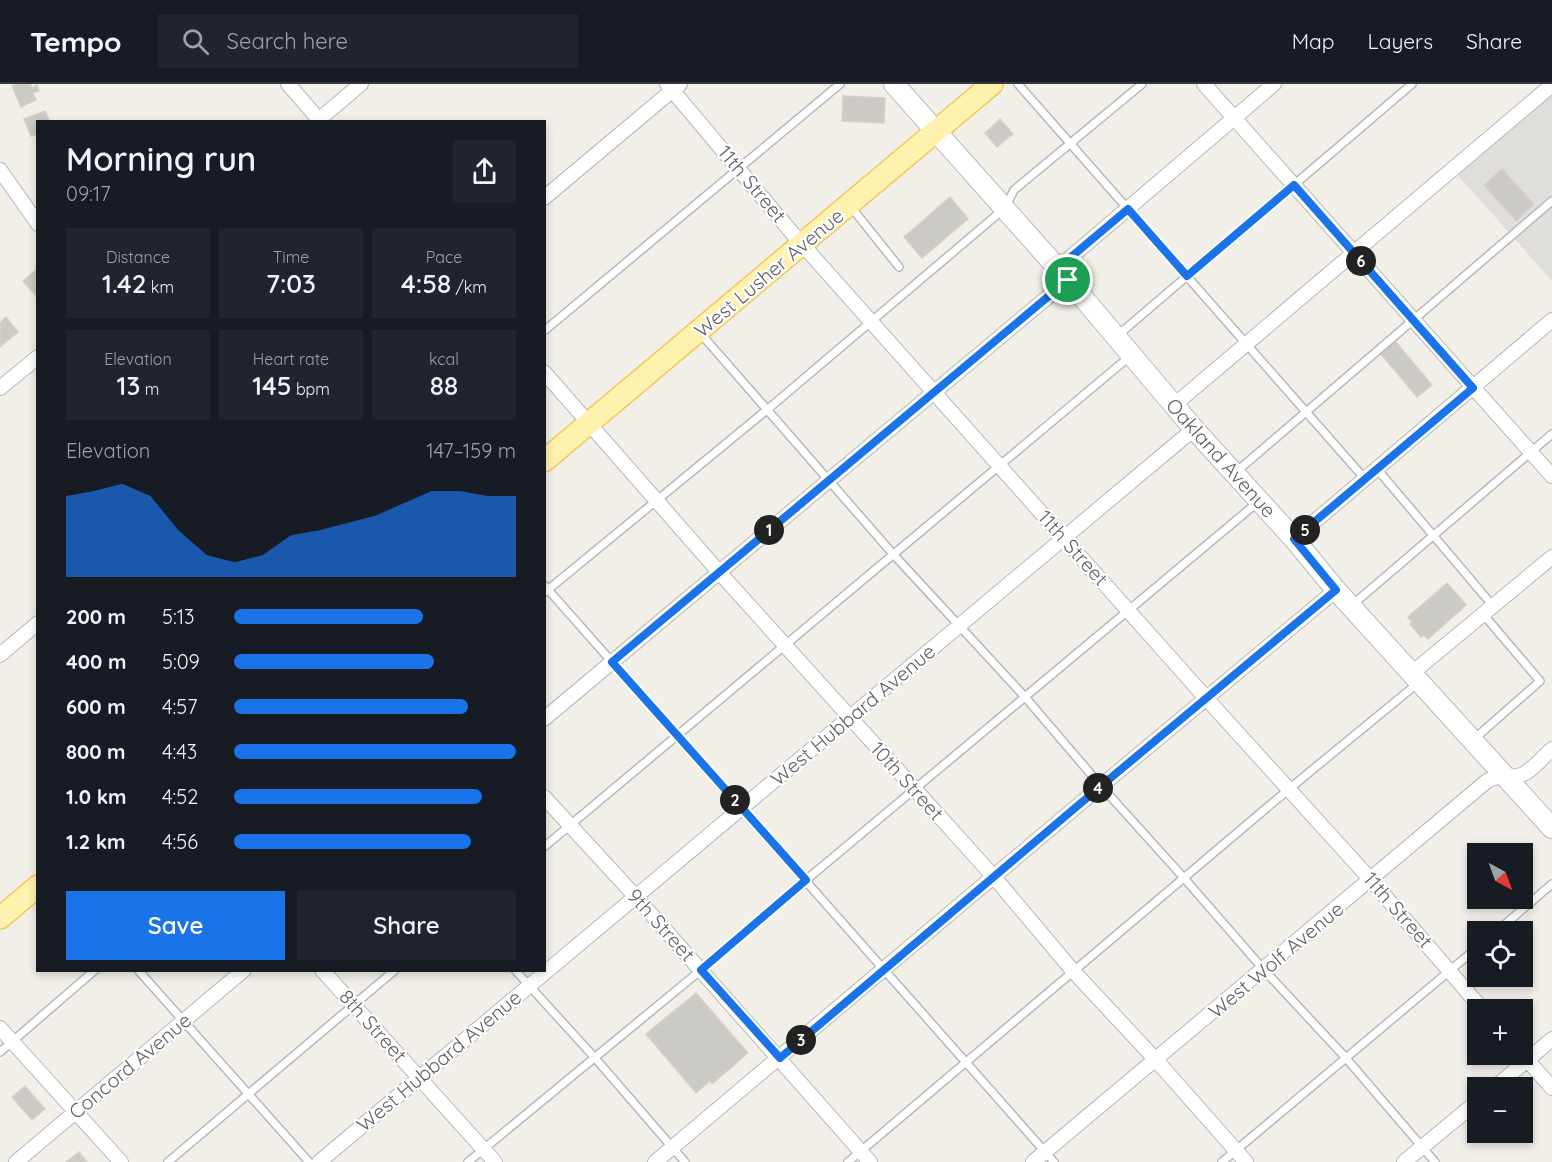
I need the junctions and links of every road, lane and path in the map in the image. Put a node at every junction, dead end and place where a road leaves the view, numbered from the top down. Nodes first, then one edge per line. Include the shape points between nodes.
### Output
1 (288, 84) edge
2 (361, 84) edge
3 (840, 84) edge
4 (894, 84) edge
5 (992, 84) edge
6 (1018, 84) edge
7 (1142, 84) edge
8 (1204, 84) edge
9 (1274, 84) edge
10 (1412, 84) edge
11 (1552, 85) edge
12 (674, 86) edge
13 (1234, 118) junction
14 (317, 120) edge
15 (319, 120) edge
16 (936, 132) junction
17 (1070, 143) junction
18 (739, 169) junction
19 (0, 170) edge
20 (1294, 185) junction
21 (546, 196) edge
22 (1552, 201) edge
23 (850, 205) junction
24 (1005, 208) junction
25 (1128, 209) junction
26 (36, 221) edge
27 (802, 244) junction
28 (1353, 252) junction
29 (899, 267) dead end
30 (1063, 274) junction
31 (1187, 276) junction
32 (1413, 319) junction
33 (1552, 320) edge
34 (872, 321) junction
35 (546, 329) edge
36 (699, 331) junction
37 (1116, 337) junction
38 (1246, 344) junction
39 (1131, 356) junction
40 (36, 359) edge
41 (546, 374) edge
42 (0, 388) edge
43 (1473, 388) junction
44 (934, 392) junction
45 (1173, 406) junction
46 (768, 409) junction
47 (1306, 411) junction
48 (589, 423) junction
49 (1194, 429) junction
50 (1552, 434) edge
51 (1531, 452) junction
52 (546, 458) edge
53 (999, 465) junction
54 (1377, 469) junction
55 (1234, 474) junction
56 (1552, 476) edge
57 (1365, 479) junction
58 (828, 480) junction
59 (1259, 501) junction
60 (657, 502) junction
61 (1433, 536) junction
62 (1064, 538) junction
63 (1294, 539) junction
64 (893, 554) junction
65 (1552, 557) edge
66 (719, 572) junction
67 (546, 589) edge
68 (1336, 590) junction
69 (1351, 606) junction
70 (1488, 610) junction
71 (1129, 611) junction
72 (36, 625) edge
73 (960, 625) junction
74 (785, 646) junction
75 (0, 655) edge
76 (612, 662) junction
77 (1416, 677) junction
78 (1024, 697) junction
79 (1206, 698) junction
80 (546, 716) edge
81 (850, 717) junction
82 (678, 736) junction
83 (1473, 740) junction
84 (1552, 749) edge
85 (1506, 776) junction
86 (1101, 786) junction
87 (915, 789) junction
88 (1289, 789) junction
89 (546, 799) edge
90 (742, 808) junction
91 (570, 826) junction
92 (1552, 828) edge
93 (546, 845) edge
94 (994, 877) junction
95 (1184, 878) junction
96 (806, 880) junction
97 (1371, 880) junction
98 (1552, 884) edge
99 (36, 888) edge
100 (636, 897) junction
101 (0, 918) edge
102 (1509, 921) edge
103 (1467, 956) edge
104 (701, 970) junction
105 (885, 970) junction
106 (1264, 970) junction
107 (1073, 971) junction
108 (1450, 971) junction
109 (93, 972) edge
110 (140, 972) edge
111 (242, 972) edge
112 (324, 972) edge
113 (393, 972) edge
114 (517, 972) edge
115 (546, 972) edge
116 (546, 972) edge
117 (529, 986) junction
118 (1474, 999) edge
119 (354, 1005) junction
120 (183, 1021) junction
121 (0, 1028) edge
122 (1552, 1039) edge
123 (12, 1041) junction
124 (1533, 1051) edge
125 (0, 1052) edge
126 (595, 1058) junction
127 (780, 1058) junction
128 (1345, 1058) junction
129 (1156, 1060) junction
130 (966, 1062) junction
131 (1516, 1065) edge
132 (1531, 1065) edge
133 (1505, 1077) edge
134 (420, 1078) junction
135 (1552, 1088) edge
136 (248, 1094) junction
137 (1467, 1110) edge
138 (76, 1112) junction
139 (673, 1147) junction
140 (1422, 1147) junction
141 (484, 1149) junction
142 (1236, 1150) junction
143 (865, 1157) edge
144 (1050, 1157) edge
145 (16, 1162) edge
146 (121, 1162) edge
147 (168, 1162) edge
148 (309, 1162) edge
149 (319, 1162) edge
150 (468, 1162) edge
151 (495, 1162) edge
152 (655, 1162) edge
153 (685, 1162) edge
154 (848, 1162) edge
155 (1033, 1162) edge
156 (1222, 1162) edge
157 (1246, 1162) edge
158 (1404, 1162) edge
159 (1436, 1162) edge

1 - 14 street
2 - 15 street
3 - 18 lane
4 - 16 street, Oakland Avenue
5 - 16 main road, West Lusher Avenue
6 - 17 lane
7 - 17 lane
8 - 13 street
9 - 13 street
10 - 20 lane
11 - 28 street
12 - 18 street, 11th Street
12 - 21 street
13 - 20 street
13 - 25 street
16 - 23 main road, West Lusher Avenue
16 - 24 street, Oakland Avenue
17 - 24 lane via 1014,190
17 - 25 lane
18 - 27 street, 11th Street
18 - 35 lane
19 - 26 street
20 - 28 street
20 - 31 lane
22 - 32 lane
23 - 27 main road, West Lusher Avenue
23 - 29 lane
24 - 30 street, Oakland Avenue
24 - 34 lane
25 - 30 street
25 - 31 lane
27 - 34 street, 11th Street
27 - 36 main road, West Lusher Avenue
28 - 32 street
28 - 38 street
30 - 37 street, Oakland Avenue
30 - 44 street
31 - 37 lane
31 - 38 lane
32 - 43 street
32 - 47 lane
33 - 43 street
34 - 44 street, 11th Street
34 - 46 lane
36 - 46 lane
36 - 48 main road, West Lusher Avenue
37 - 39 street, Oakland Avenue
38 - 45 street
38 - 47 lane
39 - 45 street, Oakland Avenue
39 - 53 lane
40 - 42 street
41 - 48 street, 10th Street
43 - 51 street
43 - 54 street
44 - 53 street, 11th Street
44 - 58 street
45 - 49 street, Oakland Avenue
46 - 58 lane
46 - 60 lane
47 - 55 lane
47 - 57 lane
48 - 52 main road, West Lusher Avenue
48 - 60 street, 10th Street
49 - 55 street, Oakland Avenue
49 - 62 street, West Hubbard Avenue
50 - 51 lane
51 - 56 street
51 - 61 lane
53 - 62 street, 11th Street
53 - 64 lane
54 - 57 street
54 - 61 lane
55 - 59 street, Oakland Avenue
57 - 63 street
58 - 64 lane
58 - 66 street
59 - 63 street, Oakland Avenue
59 - 71 lane
60 - 66 street, 10th Street
60 - 67 lane
61 - 69 lane
61 - 70 lane
62 - 71 street, 11th Street
62 - 73 street, West Hubbard Avenue
63 - 68 street, Oakland Avenue
64 - 73 lane
64 - 74 lane
65 - 70 street
66 - 74 street, 10th Street
66 - 76 street
67 - 76 lane
68 - 69 street, Oakland Avenue
68 - 79 street
69 - 77 street, Oakland Avenue
70 - 77 street
70 - 83 lane via 1540,681
71 - 78 lane
71 - 79 street, 11th Street
72 - 75 street
73 - 78 lane
73 - 81 street, West Hubbard Avenue
74 - 81 street, 10th Street
74 - 82 lane
76 - 80 street
76 - 82 lane
77 - 83 street, Oakland Avenue
77 - 88 lane
78 - 86 lane
78 - 87 lane
79 - 86 street
79 - 88 street, 11th Street
81 - 87 street, 10th Street
81 - 90 street, West Hubbard Avenue
82 - 90 lane
82 - 91 lane
83 - 85 street, Oakland Avenue
84 - 85 street, West Wolf Avenue via 1526,772
85 - 92 street, Oakland Avenue
85 - 97 street, West Wolf Avenue via 1487,781
86 - 94 street
86 - 95 lane
87 - 94 street, 10th Street
87 - 96 lane
88 - 95 lane
88 - 97 street, 11th Street
89 - 91 street, 9th Street
90 - 96 lane
90 - 100 street, West Hubbard Avenue
91 - 93 lane
91 - 100 street, 9th Street
94 - 105 street
94 - 107 street, 10th Street
95 - 106 lane
95 - 107 lane
96 - 104 lane
96 - 105 lane
97 - 106 street, West Wolf Avenue
97 - 108 street, 11th Street
98 - 102 lane
99 - 101 main road
100 - 104 street, 9th Street
100 - 116 street, West Hubbard Avenue
103 - 108 lane
104 - 126 lane
104 - 127 street, 9th Street
105 - 127 street
105 - 130 lane
106 - 128 lane
106 - 129 street, West Wolf Avenue
107 - 129 street, 10th Street
107 - 130 lane
108 - 118 street, 11th Street
108 - 128 lane
109 - 123 lane
110 - 120 lane
111 - 120 street, Concord Avenue
112 - 119 street, 8th Street
113 - 119 lane
114 - 117 lane
115 - 117 street, West Hubbard Avenue
117 - 126 lane
117 - 134 street, West Hubbard Avenue
119 - 134 street, 8th Street
119 - 136 lane
120 - 136 lane
120 - 138 street, Concord Avenue
121 - 123 street
122 - 124 street
123 - 125 lane
123 - 138 street
126 - 139 lane
126 - 141 lane
127 - 139 street
127 - 143 street, 9th Street
128 - 140 lane
128 - 142 lane
129 - 142 street, 10th Street
129 - 144 street, West Wolf Avenue
130 - 143 lane
130 - 144 lane
131 - 133 street
132 - 135 street
134 - 141 street, 8th Street
134 - 149 street, West Hubbard Avenue
136 - 147 lane
136 - 148 lane
137 - 140 street
138 - 145 street, Concord Avenue
138 - 146 street
139 - 152 street
139 - 153 lane
140 - 158 street
140 - 159 lane
141 - 150 lane
141 - 151 street, 8th Street
142 - 156 lane
142 - 157 street, 10th Street
143 - 154 lane
144 - 155 street, West Wolf Avenue

